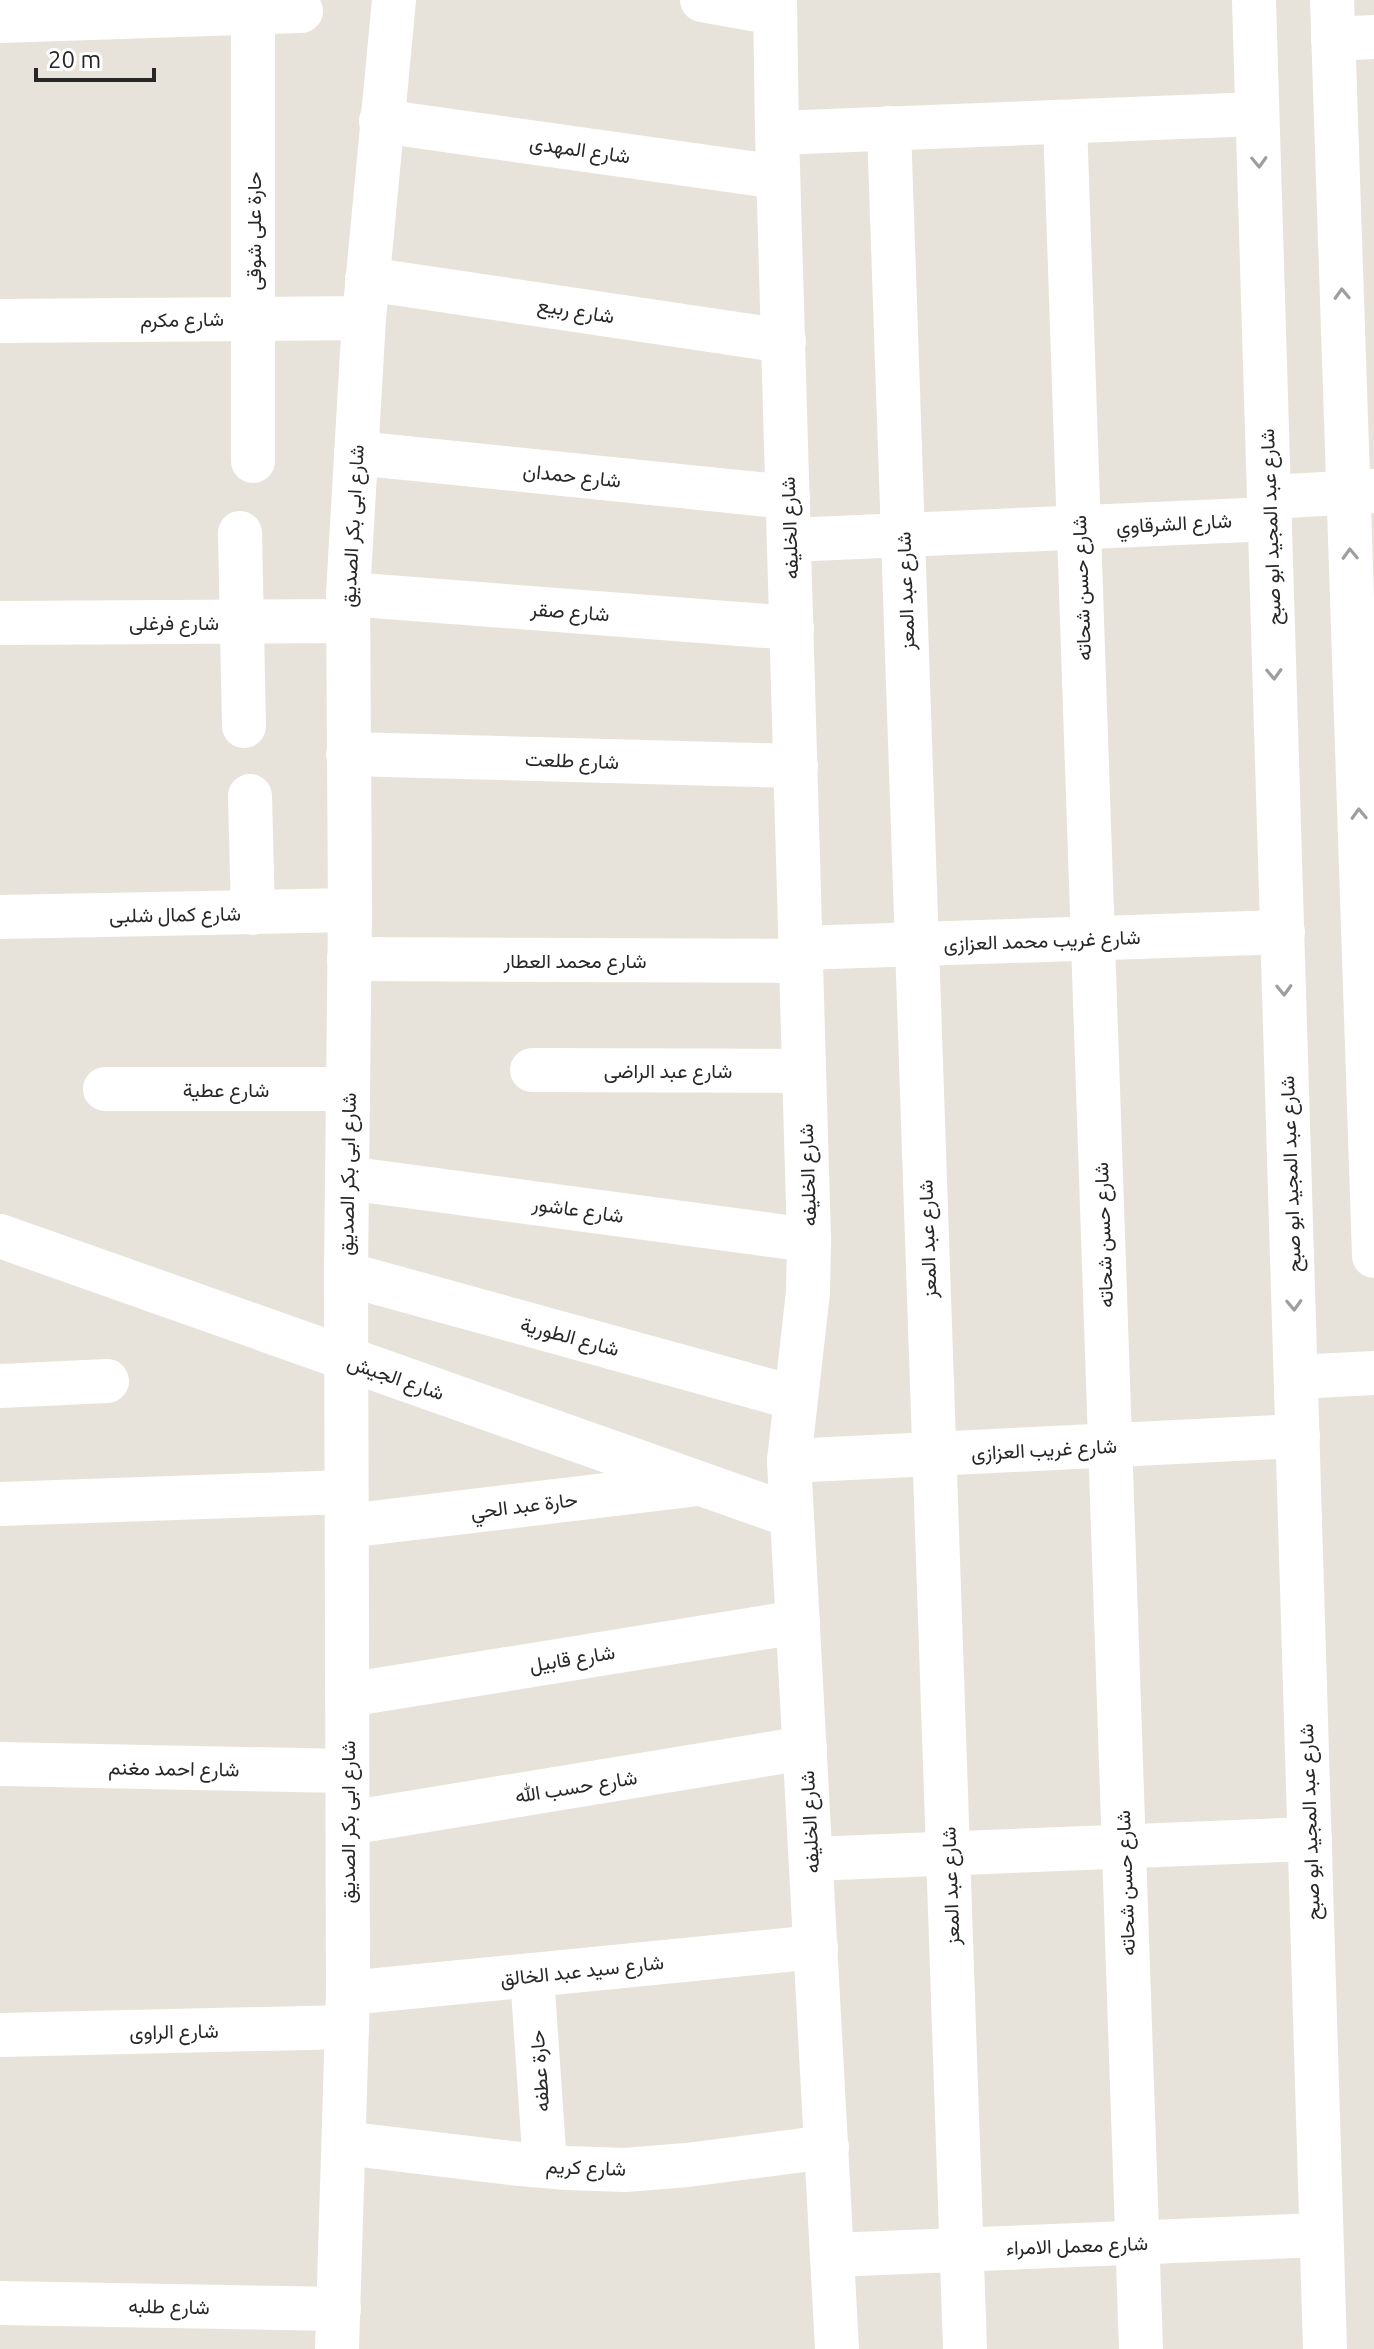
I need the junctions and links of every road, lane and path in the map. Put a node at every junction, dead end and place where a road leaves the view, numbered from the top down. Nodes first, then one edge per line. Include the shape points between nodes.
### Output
1 (394, 0) edge
2 (702, 0) edge
3 (1254, 0) edge
4 (253, 6) edge
5 (775, 6) edge
6 (301, 11) dead end
7 (0, 21) edge
8 (1346, 25) edge
9 (1257, 114) junction
10 (381, 121) junction
11 (1065, 122) junction
12 (889, 128) junction
13 (777, 133) junction
14 (778, 177) junction
15 (366, 298) junction
16 (253, 318) junction
17 (0, 321) edge
18 (784, 341) junction
19 (356, 453) junction
20 (253, 461) dead end
21 (1361, 492) edge
22 (788, 497) junction
23 (1269, 508) junction
24 (1079, 527) junction
25 (240, 533) dead end
26 (903, 535) junction
27 (790, 540) junction
28 (348, 608) junction
29 (242, 622) junction
30 (0, 623) edge
31 (792, 628) junction
32 (244, 726) dead end
33 (348, 754) junction
34 (796, 766) junction
35 (250, 796) dead end
36 (350, 910) junction
37 (253, 913) junction
38 (0, 917) edge
39 (1283, 932) junction
40 (1369, 936) edge
41 (1093, 938) junction
42 (917, 945) junction
43 (801, 954) junction
44 (349, 959) junction
45 (532, 1070) dead end
46 (804, 1071) junction
47 (105, 1089) dead end
48 (348, 1089) junction
49 (347, 1178) junction
50 (0, 1236) edge
51 (809, 1240) junction
52 (1374, 1256) edge
53 (346, 1274) junction
54 (346, 1359) junction
55 (1374, 1373) edge
56 (1296, 1377) junction
57 (107, 1381) dead end
58 (0, 1386) edge
59 (795, 1398) junction
60 (1298, 1436) junction
61 (1110, 1446) junction
62 (935, 1454) junction
63 (789, 1461) junction
64 (700, 1484) junction
65 (0, 1504) edge
66 (346, 1509) junction
67 (792, 1516) junction
68 (798, 1622) junction
69 (347, 1695) junction
70 (805, 1748) junction
71 (0, 1764) edge
72 (347, 1771) junction
73 (348, 1823) junction
74 (1310, 1839) junction
75 (1124, 1846) junction
76 (948, 1853) junction
77 (811, 1859) junction
78 (816, 1947) junction
79 (532, 1975) junction
80 (348, 2010) junction
81 (0, 2035) edge
82 (344, 2143) junction
83 (827, 2147) junction
84 (545, 2166) junction
85 (1321, 2235) junction
86 (1137, 2242) junction
87 (962, 2250) junction
88 (833, 2255) junction
89 (0, 2303) edge
90 (338, 2329) edge
91 (837, 2349) edge
92 (965, 2349) edge
93 (1141, 2349) edge
94 (1325, 2349) edge

1 - 10 street, شارع ابى بكر الصديق
2 - 5 street
3 - 9 street, شارع عبد المجيد ابو صبح
4 - 6 street
4 - 7 street
4 - 16 street, حارة على شوقى
5 - 13 street, شارع الخليفه
21 -> 8 street
9 - 11 street
9 -> 23 street, شارع عبد المجيد ابو صبح
10 - 14 street, شارع المهدى
10 - 15 street, شارع ابى بكر الصديق
11 - 12 street
11 - 24 street, شارع حسن شحاته
12 - 13 street
12 - 26 street, شارع عبد المعز
13 - 14 street, شارع الخليفه
14 - 18 street, شارع الخليفه
15 - 16 street, شارع مكرم
15 - 18 street, شارع ربيع
15 - 19 street, شارع ابى بكر الصديق
16 - 17 street, شارع مكرم
16 - 20 street, حارة على شوقى
18 - 22 street, شارع الخليفه
19 - 22 street, شارع حمدان
19 - 28 street, شارع ابى بكر الصديق
21 - 23 street, شارع الشرقاوي
40 -> 21 street
22 - 27 street, شارع الخليفه
23 - 24 street, شارع الشرقاوي
23 -> 39 street, شارع عبد المجيد ابو صبح
24 - 26 street, شارع الشرقاوي
24 - 41 street, شارع حسن شحاته
25 - 29 street
26 - 27 street, شارع الشرقاوي
26 - 42 street, شارع عبد المعز
27 - 31 street, شارع الخليفه
28 - 29 street, شارع فرغلى
28 - 31 street, شارع صقر
28 - 33 street, شارع ابى بكر الصديق
29 - 30 street, شارع فرغلى
29 - 32 street
31 - 34 street, شارع الخليفه
33 - 34 street, شارع طلعت
33 - 36 street, شارع ابى بكر الصديق
34 - 43 street, شارع الخليفه
35 - 37 street
36 - 37 street, شارع كمال شلبى
36 - 44 street, شارع ابى بكر الصديق
37 - 38 street, شارع كمال شلبى
39 - 41 street, شارع غريب محمد العزازى
39 -> 56 street, شارع عبد المجيد ابو صبح
40 - 52 street
41 - 42 street, شارع غريب محمد العزازى
41 - 61 street, شارع حسن شحاته
42 - 43 street, شارع غريب محمد العزازى
42 - 62 street, شارع عبد المعز
43 - 44 street, شارع محمد العطار
43 - 46 street, شارع الخليفه
44 - 48 street, شارع ابى بكر الصديق
45 - 46 street, شارع عبد الراضى
46 - 51 street, شارع الخليفه
47 - 48 street, شارع عطية
48 - 49 street, شارع ابى بكر الصديق
49 - 51 street, شارع عاشور
49 - 53 street, شارع ابى بكر الصديق
50 - 54 street, شارع الجيش
51 - 59 street, شارع الخليفه
53 - 54 street, شارع ابى بكر الصديق
53 - 59 street, شارع الطورية
54 - 64 street, شارع الجيش
54 - 66 street, شارع ابى بكر الصديق
55 - 56 street
56 - 60 street, شارع عبد المجيد ابو صبح
57 - 58 street
59 - 63 street, شارع الخليفه
60 - 61 street, شارع غريب العزازى
60 - 74 street, شارع عبد المجيد ابو صبح
61 - 62 street, شارع غريب العزازى
61 - 75 street, شارع حسن شحاته
62 - 63 street, شارع غريب العزازى
62 - 76 street, شارع عبد المعز
63 - 67 street, شارع الخليفه
64 - 66 street, حارة عبد الحي
64 - 67 street, شارع الجيش
65 - 66 street, حارة عبد الحي
66 - 69 street, شارع ابى بكر الصديق
67 - 68 street, شارع الخليفه
68 - 69 street, شارع قابيل
68 - 70 street, شارع الخليفه
69 - 72 street, شارع ابى بكر الصديق
70 - 73 street, شارع حسب الله
70 - 77 street, شارع الخليفه
71 - 72 street, شارع احمد مغنم
72 - 73 street, شارع ابى بكر الصديق
73 - 80 street, شارع ابى بكر الصديق
74 - 75 street
74 - 85 street, شارع عبد المجيد ابو صبح
75 - 76 street
75 - 86 street, شارع حسن شحاته
76 - 77 street
76 - 87 street, شارع عبد المعز
77 - 78 street, شارع الخليفه
78 - 79 street, شارع سيد عبد الخالق
78 - 83 street, شارع الخليفه
79 - 80 street, شارع سيد عبد الخالق
79 - 84 street, حارة عطفه
80 - 81 street, شارع الراوى
80 - 82 street, شارع ابى بكر الصديق
82 - 84 street, شارع كريم
82 - 90 street, شارع ابى بكر الصديق
83 - 84 street, شارع كريم via 625,2170
83 - 88 street, شارع الخليفه
85 - 86 street, شارع معمل الامراء
85 - 94 street, شارع عبد المجيد ابو صبح
86 - 87 street, شارع معمل الامراء
86 - 93 street, شارع حسن شحاته
87 - 88 street, شارع معمل الامراء
87 - 92 street, شارع عبد المعز
88 - 91 street, شارع الخليفه
89 - 90 street, شارع طلبه

